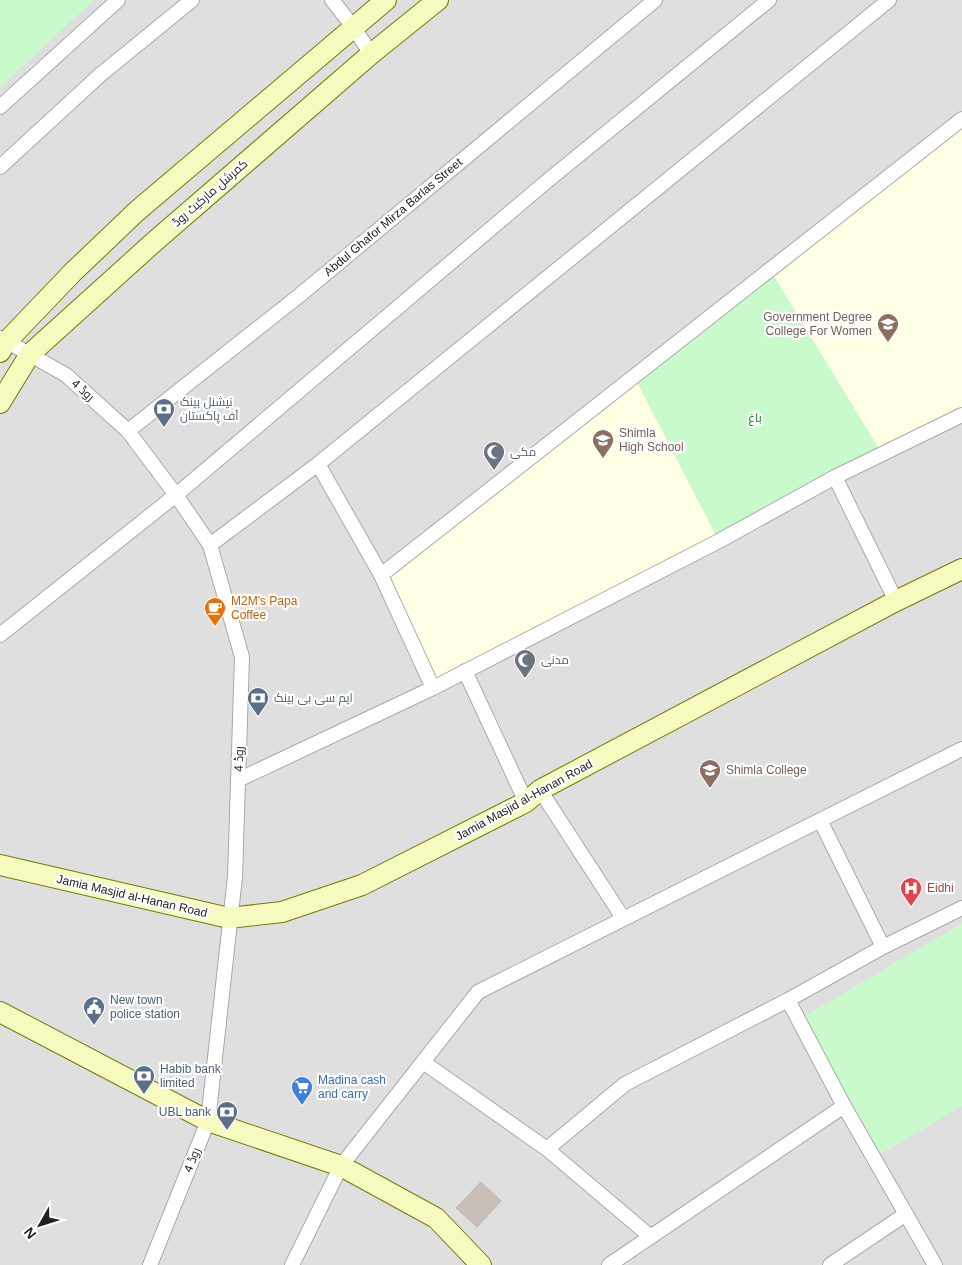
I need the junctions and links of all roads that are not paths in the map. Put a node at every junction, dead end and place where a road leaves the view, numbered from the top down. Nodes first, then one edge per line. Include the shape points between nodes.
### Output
1 (118, 0) edge
2 (192, 0) edge
3 (332, 0) edge
4 (386, 0) edge
5 (438, 0) edge
6 (655, 0) edge
7 (769, 0) edge
8 (889, 0) edge
9 (354, 28) junction
10 (371, 54) junction
11 (0, 107) edge
12 (962, 118) edge
13 (0, 167) edge
14 (2, 344) edge
15 (30, 354) junction
16 (0, 403) edge
17 (962, 415) edge
18 (128, 431) junction
19 (318, 464) junction
20 (835, 477) junction
21 (176, 494) junction
22 (210, 545) junction
23 (962, 569) edge
24 (381, 575) junction
25 (896, 601) junction
26 (0, 635) edge
27 (465, 671) junction
28 (433, 688) junction
29 (962, 749) edge
30 (238, 780) junction
31 (533, 796) junction
32 (820, 820) junction
33 (0, 865) edge
34 (962, 908) edge
35 (229, 918) junction
36 (623, 918) junction
37 (883, 947) junction
38 (788, 1000) junction
39 (0, 1012) edge
40 (423, 1062) junction
41 (844, 1106) junction
42 (208, 1121) junction
43 (547, 1149) junction
44 (341, 1166) junction
45 (906, 1214) junction
46 (651, 1236) junction
47 (150, 1265) edge
48 (292, 1265) edge
49 (481, 1265) edge
50 (609, 1265) edge
51 (830, 1265) edge
52 (935, 1265) edge

1 - 11 street
2 - 13 street via 100,75
3 - 9 street
4 - 9 main road
5 - 10 main road, کمرشل مارکیٹ روڈ
6 - 18 street, Abdul Ghafor Mirza Barlas Street via 300,295
7 - 21 street via 546,182
8 - 19 street
9 - 10 street
9 - 14 main road via 137,211
10 - 15 main road, کمرشل مارکیٹ روڈ
12 - 24 street
14 - 15 street, روڈ 4
15 - 16 main road, کمرشل مارکیٹ روڈ
15 - 18 street, روڈ 4 via 66,375
17 - 20 street
18 - 21 street, روڈ 4
19 - 22 street
19 - 24 street
20 - 25 street
20 - 27 street via 719,541
21 - 22 street, روڈ 4
21 - 26 street
22 - 30 street, روڈ 4 via 242,657
23 - 25 main road, Jamia Masjid al-Hanan Road
24 - 28 street
25 - 31 main road, Jamia Masjid al-Hanan Road
27 - 28 street
27 - 31 street
28 - 30 street
29 - 32 street
30 - 35 street, روڈ 4 via 235,877
31 - 35 main road, Jamia Masjid al-Hanan Road via 362,885 282,912
31 - 36 street
32 - 36 street
32 - 37 street
33 - 35 main road, Jamia Masjid al-Hanan Road
34 - 37 street
35 - 42 street, روڈ 4
36 - 40 street via 478,992
37 - 38 street
38 - 41 street
38 - 43 street via 625,1084
39 - 42 main road
40 - 43 street
40 - 44 street
41 - 45 street
41 - 46 street
42 - 44 main road
42 - 47 street, روڈ 4
43 - 46 street
44 - 48 street
44 - 49 main road via 436,1218
45 - 51 street
45 - 52 street
46 - 50 street

